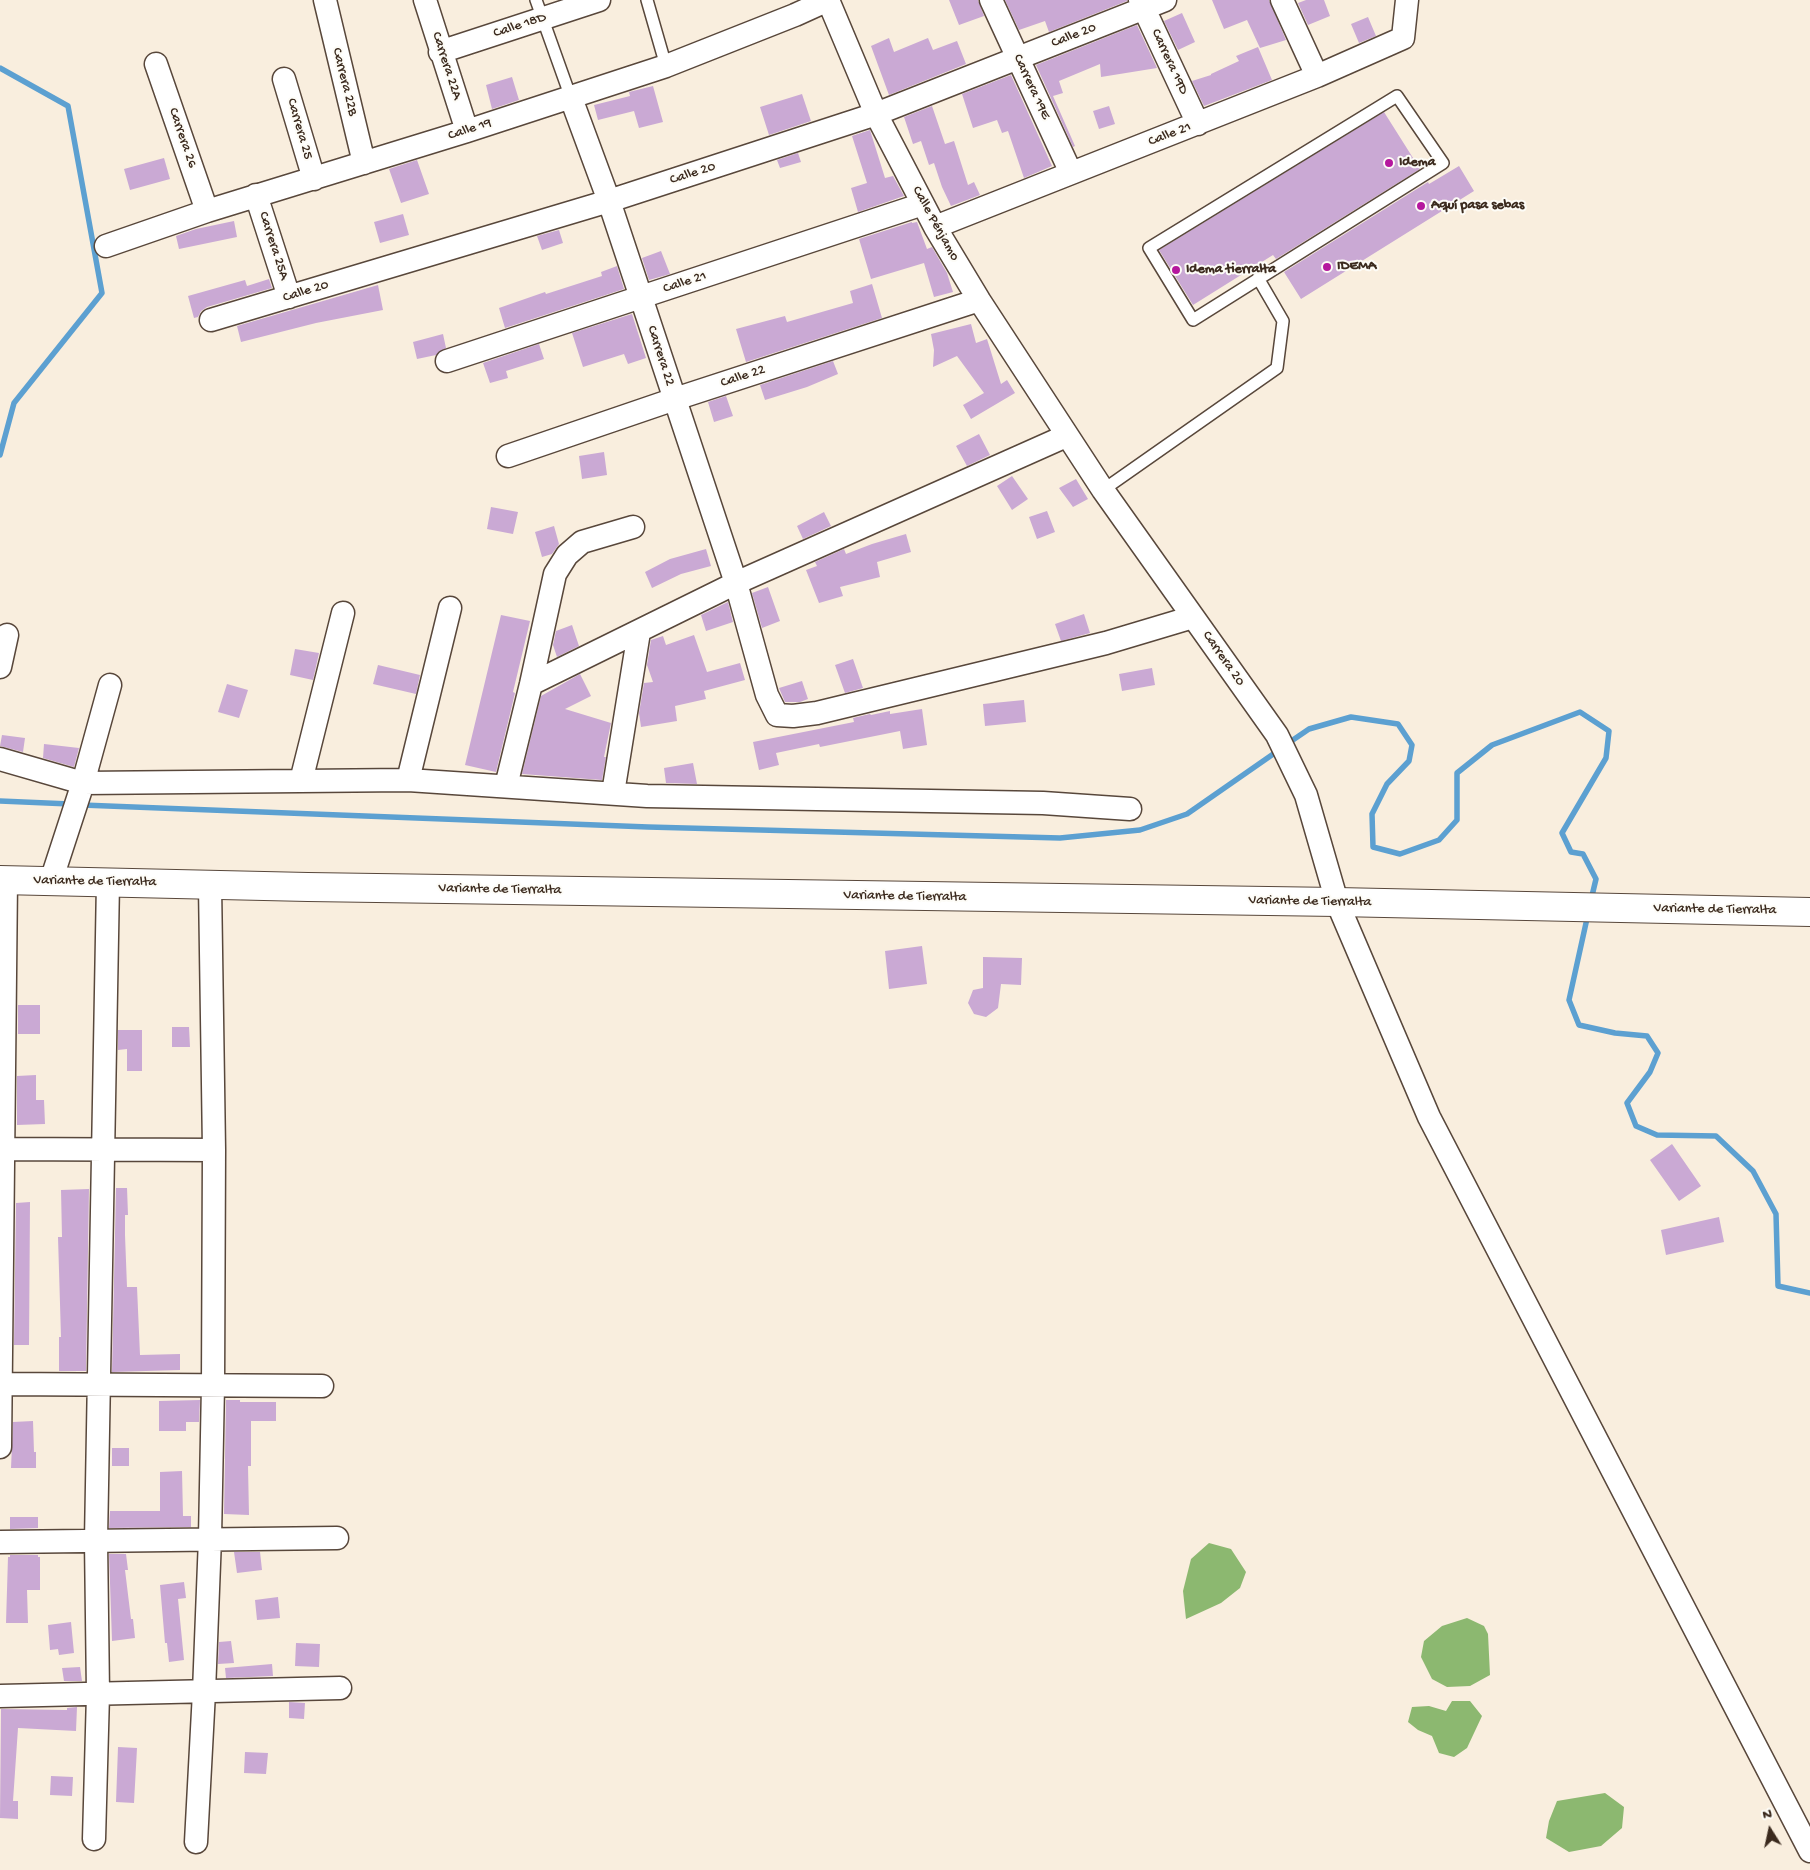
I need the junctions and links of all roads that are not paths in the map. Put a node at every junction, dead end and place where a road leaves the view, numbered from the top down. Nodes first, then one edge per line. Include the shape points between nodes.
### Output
1 (324, 0) edge
2 (425, 0) edge
3 (599, 0) edge
4 (647, 0) edge
5 (828, 0) edge
6 (991, 0) edge
7 (1165, 0) edge
8 (1282, 0) edge
9 (1407, 0) edge
10 (1142, 4) edge
11 (539, 9) edge
12 (440, 52) junction
13 (1018, 58) junction
14 (156, 64) dead end
15 (666, 66) junction
16 (1317, 76) junction
17 (284, 79) dead end
18 (571, 98) junction
19 (876, 114) junction
20 (1198, 124) junction
21 (467, 131) junction
22 (364, 163) junction
23 (1071, 174) junction
24 (314, 179) junction
25 (256, 195) junction
26 (609, 201) junction
27 (923, 204) junction
28 (207, 211) junction
29 (935, 227) junction
30 (106, 246) dead end
31 (1258, 278) junction
32 (289, 297) junction
33 (641, 297) junction
34 (979, 300) junction
35 (211, 320) dead end
36 (447, 361) dead end
37 (675, 399) junction
38 (1066, 436) junction
39 (508, 456) dead end
40 (1102, 490) junction
41 (633, 528) dead end
42 (736, 583) junction
43 (450, 608) dead end
44 (343, 613) dead end
45 (1193, 617) junction
46 (638, 632) junction
47 (7, 635) dead end
48 (0, 667) edge
49 (531, 684) junction
50 (110, 685) dead end
51 (0, 760) edge
52 (408, 780) junction
53 (301, 781) junction
54 (83, 783) junction
55 (506, 786) junction
56 (613, 793) junction
57 (1130, 809) dead end
58 (3, 880) edge
59 (51, 881) junction
60 (108, 882) junction
61 (210, 885) junction
62 (1338, 902) junction
63 (1810, 912) edge
64 (2, 1149) edge
65 (103, 1150) junction
66 (214, 1150) junction
67 (0, 1384) edge
68 (99, 1385) junction
69 (213, 1385) junction
70 (322, 1386) dead end
71 (0, 1447) edge
72 (210, 1538) junction
73 (337, 1538) dead end
74 (96, 1540) junction
75 (0, 1542) edge
76 (340, 1688) dead end
77 (204, 1692) junction
78 (98, 1694) junction
79 (0, 1696) edge
80 (94, 1839) dead end
81 (196, 1842) dead end
82 (1810, 1851) edge

1 - 22 street, Carrera 22B
2 - 12 street, Carrera 22A
3 - 11 street, Calle 18D
4 - 15 lane
5 - 15 street, Calle 19
5 - 19 street, Calle Pénjamo
6 - 13 street, Carrera 19E
7 - 10 street, Calle 20
8 - 16 street
9 - 16 street, Calle 21 via 1402,38
10 - 13 street, Calle 20
10 - 20 street, Carrera 19D
11 - 12 street, Calle 18D
11 - 18 lane, Carrera 22
12 - 21 street, Carrera 22A
13 - 19 street, Calle 20
13 - 23 street, Carrera 19E
14 - 28 street, Carrera 26
15 - 18 street, Calle 19
16 - 20 street, Calle 21
17 - 24 street, Carrera 25
18 - 21 street, Calle 19
18 - 26 street, Carrera 22
19 - 26 street, Calle 20
19 - 27 street, Calle Pénjamo
20 - 23 street, Calle 21
21 - 22 street, Calle 19
22 - 24 street, Calle 19
23 - 29 street, Calle 21
24 - 25 street, Calle 19
25 - 28 street, Calle 19
25 - 32 street, Carrera 25A
26 - 32 street, Calle 20
26 - 33 street, Carrera 22
27 - 29 street, Calle Pénjamo
27 - 33 street, Calle 21
28 - 30 street, Calle 19
29 - 34 street, Calle Pénjamo
31 - 31 lane via 1442,164 1397,96 1149,248 1193,320
31 - 40 lane via 1283,321 1277,368
32 - 35 street, Calle 20
33 - 36 street, Calle 21
33 - 37 street, Carrera 22
34 - 37 street, Calle 22
34 - 38 street, Calle Pénjamo
37 - 39 street, Calle 22
37 - 42 street, Carrera 22
38 - 40 street, Carrera 20
38 - 42 street
40 - 45 street, Carrera 20
41 - 49 street via 582,542 567,555 555,574
42 - 45 street, Carrera 22 via 767,695 777,715 827,711 1106,643
42 - 46 street
43 - 52 street
44 - 53 street
45 - 62 street, Carrera 20 via 1277,735 1306,795
46 - 49 street
46 - 56 street
47 - 48 street
49 - 55 street
50 - 54 street
51 - 54 street
52 - 53 street
52 - 55 street
53 - 54 street
54 - 59 street
55 - 56 street
56 - 57 street via 1044,803
58 - 59 main road, Variante de Tierralta
58 - 64 street
59 - 60 main road, Variante de Tierralta
60 - 61 main road, Variante de Tierralta
60 - 65 street
61 - 62 main road, Variante de Tierralta
61 - 66 street
62 - 63 main road, Variante de Tierralta
62 - 82 street, Carrera 20 via 1429,1117
64 - 65 street
64 - 67 street
65 - 66 street
65 - 68 street
66 - 69 street
67 - 68 street
67 - 71 street
68 - 69 street
68 - 74 street
69 - 70 street
69 - 72 street
72 - 73 street
72 - 74 street
72 - 77 street
74 - 75 street
74 - 78 street
76 - 77 street
77 - 78 street
77 - 81 street
78 - 79 street
78 - 80 street

